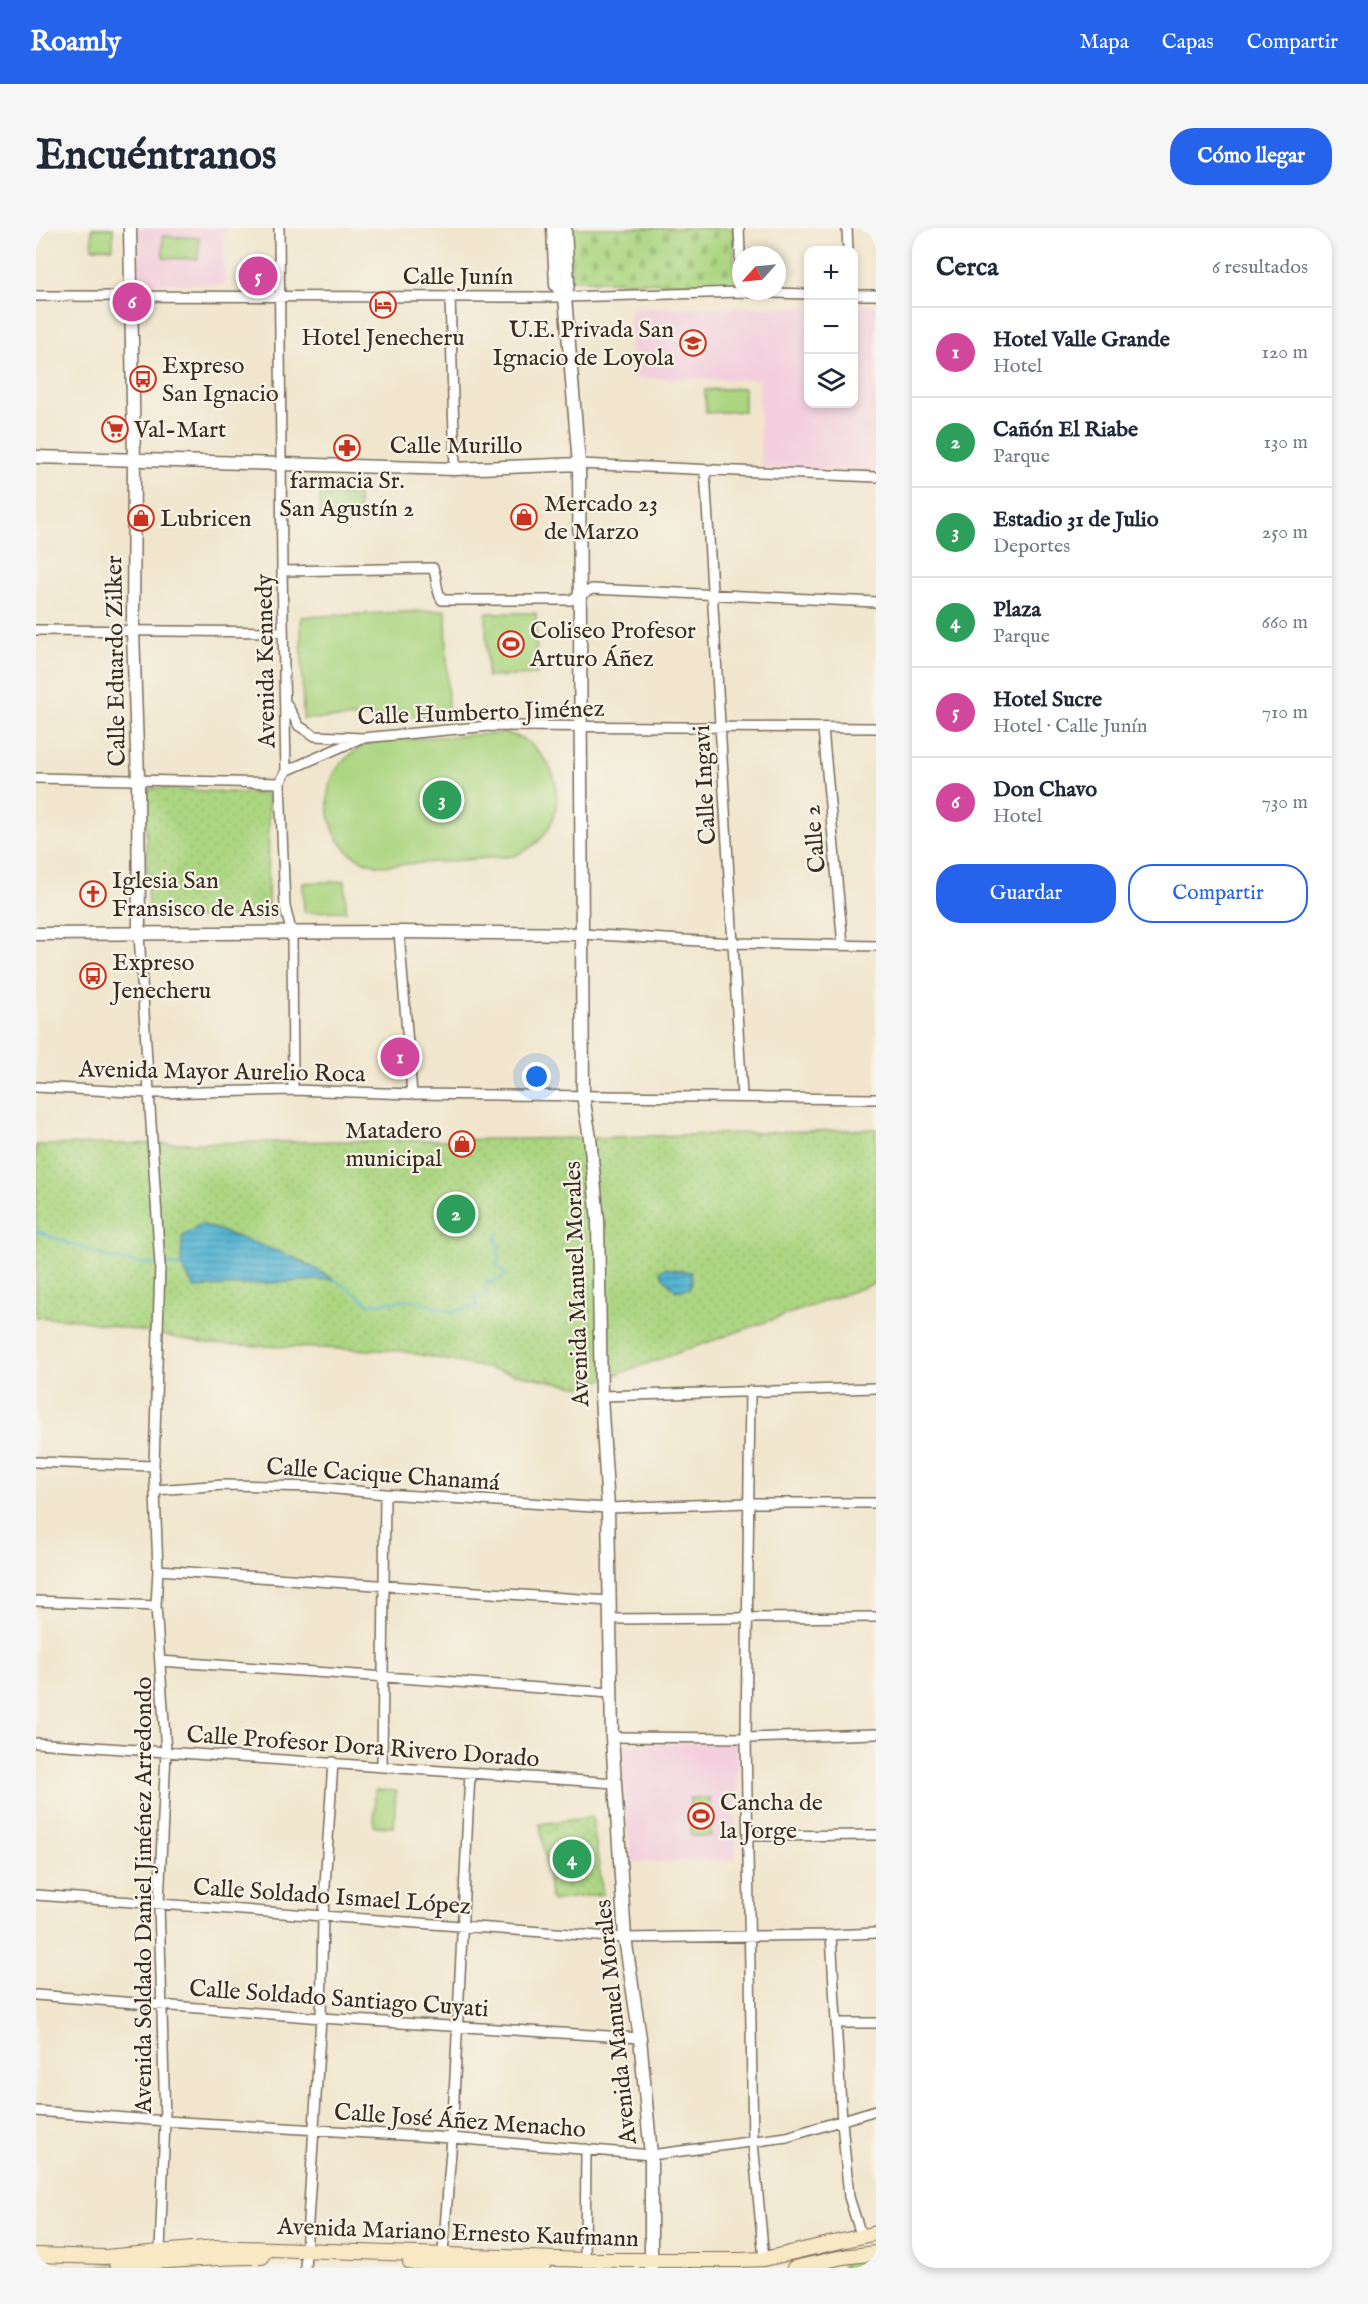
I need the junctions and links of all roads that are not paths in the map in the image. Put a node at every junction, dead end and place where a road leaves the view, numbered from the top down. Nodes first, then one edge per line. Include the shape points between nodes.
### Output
1 (130, 228) edge
2 (279, 228) edge
3 (553, 228) edge
4 (565, 228) edge
5 (740, 228) edge
6 (847, 228) edge
7 (740, 246) edge
8 (848, 246) edge
9 (732, 292) edge
10 (786, 293) edge
11 (804, 294) edge
12 (280, 295) junction
13 (876, 295) edge
14 (36, 296) edge
15 (130, 296) junction
16 (450, 296) junction
17 (858, 296) edge
18 (565, 297) junction
19 (36, 458) edge
20 (134, 459) junction
21 (282, 464) junction
22 (579, 464) junction
23 (455, 469) junction
24 (705, 471) junction
25 (876, 477) edge
26 (282, 571) junction
27 (581, 596) junction
28 (711, 596) junction
29 (876, 602) edge
30 (36, 630) edge
31 (133, 631) junction
32 (283, 632) junction
33 (285, 700) junction
34 (580, 725) junction
35 (720, 728) junction
36 (876, 728) edge
37 (823, 729) junction
38 (363, 738) junction
39 (286, 771) junction
40 (36, 777) edge
41 (138, 779) junction
42 (280, 783) junction
43 (399, 932) junction
44 (36, 934) edge
45 (139, 934) junction
46 (292, 934) junction
47 (582, 934) junction
48 (733, 943) junction
49 (843, 945) junction
50 (876, 946) edge
51 (36, 1088) edge
52 (293, 1090) junction
53 (150, 1093) junction
54 (412, 1094) junction
55 (583, 1096) junction
56 (742, 1096) junction
57 (876, 1099) edge
58 (876, 1388) edge
59 (750, 1391) junction
60 (601, 1396) junction
61 (36, 1462) edge
62 (154, 1466) junction
63 (155, 1490) junction
64 (385, 1494) junction
65 (748, 1503) junction
66 (876, 1503) edge
67 (608, 1508) junction
68 (158, 1570) junction
69 (384, 1585) junction
70 (36, 1601) edge
71 (609, 1601) junction
72 (156, 1606) junction
73 (747, 1617) junction
74 (876, 1617) edge
75 (609, 1619) junction
76 (160, 1661) junction
77 (382, 1675) junction
78 (611, 1693) junction
79 (876, 1734) edge
80 (612, 1737) junction
81 (746, 1738) junction
82 (36, 1743) edge
83 (166, 1752) junction
84 (333, 1762) junction
85 (382, 1765) junction
86 (470, 1773) junction
87 (615, 1783) junction
88 (876, 1835) edge
89 (748, 1836) junction
90 (36, 1895) edge
91 (159, 1903) junction
92 (323, 1916) junction
93 (461, 1925) junction
94 (876, 1933) edge
95 (750, 1935) junction
96 (831, 1935) junction
97 (625, 1938) junction
98 (36, 1995) edge
99 (160, 2004) junction
100 (321, 2018) junction
101 (836, 2023) junction
102 (876, 2023) edge
103 (457, 2025) junction
104 (639, 2038) junction
105 (876, 2110) edge
106 (36, 2111) edge
107 (165, 2121) junction
108 (842, 2122) junction
109 (315, 2129) junction
110 (452, 2138) junction
111 (753, 2142) junction
112 (586, 2149) junction
113 (651, 2155) junction
114 (876, 2233) edge
115 (862, 2238) junction
116 (160, 2251) junction
117 (876, 2253) edge
118 (36, 2255) edge
119 (304, 2258) edge
120 (764, 2259) junction
121 (442, 2261) edge
122 (576, 2263) edge
123 (842, 2263) edge
124 (36, 2264) edge
125 (651, 2264) edge
126 (670, 2264) edge
127 (555, 2268) edge
128 (794, 2268) edge

1 - 15 street, Calle Eduardo Zilker
2 - 12 street, Avenida Kennedy
3 - 18 street, Avenida Manuel Morales via 556,285
4 - 18 street, Avenida Manuel Morales
5 - 7 street
6 - 8 street
9 - 18 street, Calle Junín
10 - 11 street, Calle Junín
12 - 15 street, Calle Junín
12 - 16 street, Calle Junín
12 - 21 street, Avenida Kennedy
13 - 17 street
14 - 15 street, Calle Junín
15 - 20 street, Calle Eduardo Zilker
16 - 18 street, Calle Junín
16 - 23 street
18 - 22 street, Avenida Manuel Morales
19 - 20 street, Calle Murillo
20 - 21 street, Calle Murillo
20 - 31 street, Calle Eduardo Zilker
21 - 23 street, Calle Murillo
21 - 26 street, Avenida Kennedy
22 - 23 street, Calle Murillo
22 - 24 street, Calle Murillo
22 - 27 street, Avenida Manuel Morales
24 - 25 street, Calle Murillo
24 - 28 street, Calle Ingavi
26 - 27 street via 433,568 442,600 571,600
26 - 32 street, Avenida Kennedy
27 - 28 street via 592,589
27 - 34 street, Avenida Manuel Morales
28 - 29 street
28 - 35 street, Calle Ingavi
30 - 31 street
31 - 32 street
31 - 41 street, Calle Eduardo Zilker
32 - 33 street, Avenida Kennedy
33 - 38 street, Calle Humberto Jiménez via 299,726 315,736
33 - 39 street, Avenida Kennedy
34 - 35 street, Calle Humberto Jiménez
34 - 38 street, Calle Humberto Jiménez via 489,726
34 - 47 street, Avenida Manuel Morales
35 - 37 street, Calle Humberto Jiménez
35 - 48 street, Calle Ingavi
36 - 37 street, Calle Humberto Jiménez
37 - 49 street, Calle 2
38 - 39 street
39 - 42 street, Avenida Kennedy
40 - 41 street
41 - 42 street
41 - 45 street, Calle Eduardo Zilker
42 - 46 street, Avenida Kennedy via 285,907
43 - 46 street
43 - 47 street
43 - 54 street
44 - 45 street
45 - 46 street
45 - 53 street, Calle Eduardo Zilker
46 - 52 street, Avenida Kennedy
47 - 48 street
47 - 55 street, Avenida Manuel Morales
48 - 49 street
48 - 56 street, Calle Ingavi
49 - 50 street
51 - 53 street, Avenida Mayor Aurelio Roca
52 - 53 street, Avenida Mayor Aurelio Roca
52 - 54 street, Avenida Mayor Aurelio Roca
53 - 62 street, Calle Eduardo Zilker via 160,1265
54 - 55 street, Avenida Mayor Aurelio Roca
55 - 56 street, Avenida Mayor Aurelio Roca
55 - 60 street, Avenida Manuel Morales via 598,1221
56 - 57 street, Avenida Mayor Aurelio Roca
58 - 59 street
59 - 60 street
59 - 65 street
60 - 67 street, Avenida Manuel Morales
61 - 62 street
62 - 63 street, Avenida Soldado Daniel Jiménez Arredondo
63 - 64 street, Calle Cacique Chanamá via 224,1485 316,1487
63 - 68 street, Avenida Soldado Daniel Jiménez Arredondo
64 - 67 street, Calle Cacique Chanamá
64 - 69 street
65 - 66 street, Calle Cacique Chanamá
65 - 67 street, Calle Cacique Chanamá
65 - 73 street
67 - 71 street, Avenida Manuel Morales
68 - 69 street
68 - 72 street, Avenida Soldado Daniel Jiménez Arredondo
69 - 71 street
69 - 77 street
70 - 72 street
71 - 75 street, Avenida Manuel Morales
72 - 76 street, Avenida Soldado Daniel Jiménez Arredondo
73 - 74 street
73 - 75 street
73 - 81 street
75 - 78 street, Avenida Manuel Morales
76 - 77 street
76 - 83 street, Avenida Soldado Daniel Jiménez Arredondo
77 - 78 street
77 - 85 street
78 - 80 street, Avenida Manuel Morales
79 - 81 street
80 - 81 street
80 - 87 street, Avenida Manuel Morales
81 - 89 street
82 - 83 street, Calle Profesor Dora Rivero Dorado
83 - 84 street, Calle Profesor Dora Rivero Dorado
83 - 91 street, Avenida Soldado Daniel Jiménez Arredondo
84 - 85 street, Calle Profesor Dora Rivero Dorado
84 - 92 street
85 - 86 street, Calle Profesor Dora Rivero Dorado
86 - 87 street, Calle Profesor Dora Rivero Dorado
86 - 93 street
87 - 97 street, Avenida Manuel Morales
88 - 89 street
89 - 95 street
90 - 91 street, Calle Soldado Ismael López
91 - 92 street, Calle Soldado Ismael López
91 - 99 street, Avenida Soldado Daniel Jiménez Arredondo
92 - 93 street, Calle Soldado Ismael López
92 - 100 street
93 - 97 street, Calle Soldado Ismael López
93 - 103 street
94 - 96 street, Calle Soldado Ismael López
95 - 96 street, Calle Soldado Ismael López
95 - 97 street, Calle Soldado Ismael López
95 - 111 street
96 - 101 street
97 - 104 street, Avenida Manuel Morales
98 - 99 street, Calle Soldado Santiago Cuyati
99 - 100 street, Calle Soldado Santiago Cuyati
99 - 107 street, Avenida Soldado Daniel Jiménez Arredondo
100 - 103 street, Calle Soldado Santiago Cuyati
100 - 109 street
101 - 102 street
101 - 108 street
103 - 104 street, Calle Soldado Santiago Cuyati
103 - 110 street
104 - 113 street, Avenida Manuel Morales
105 - 108 street, Calle José Áñez Menacho
106 - 107 street, Calle José Áñez Menacho
107 - 109 street, Calle José Áñez Menacho
107 - 116 street, Avenida Soldado Daniel Jiménez Arredondo
108 - 111 street, Calle José Áñez Menacho
108 - 115 street via 849,2197
109 - 110 street, Calle José Áñez Menacho
109 - 119 street
110 - 112 street, Calle José Áñez Menacho
110 - 121 street
111 - 113 street, Calle José Áñez Menacho
111 - 120 street
112 - 113 street, Calle José Áñez Menacho
112 - 122 street
113 - 125 street, Avenida Manuel Morales
114 - 115 main road, Avenida Mariano Ernesto Kaufmann
115 - 120 main road, Avenida Mariano Ernesto Kaufmann
116 - 118 main road, Avenida Mariano Ernesto Kaufmann via 105,2256
116 - 119 main road, Avenida Mariano Ernesto Kaufmann via 214,2247
117 - 123 main road
119 - 121 main road, Avenida Mariano Ernesto Kaufmann
119 - 124 main road, Avenida Mariano Ernesto Kaufmann
120 - 126 main road, Avenida Mariano Ernesto Kaufmann
121 - 122 main road, Avenida Mariano Ernesto Kaufmann
121 - 127 main road, Avenida Mariano Ernesto Kaufmann
122 - 125 main road, Avenida Mariano Ernesto Kaufmann
123 - 128 main road
125 - 126 main road, Avenida Mariano Ernesto Kaufmann

